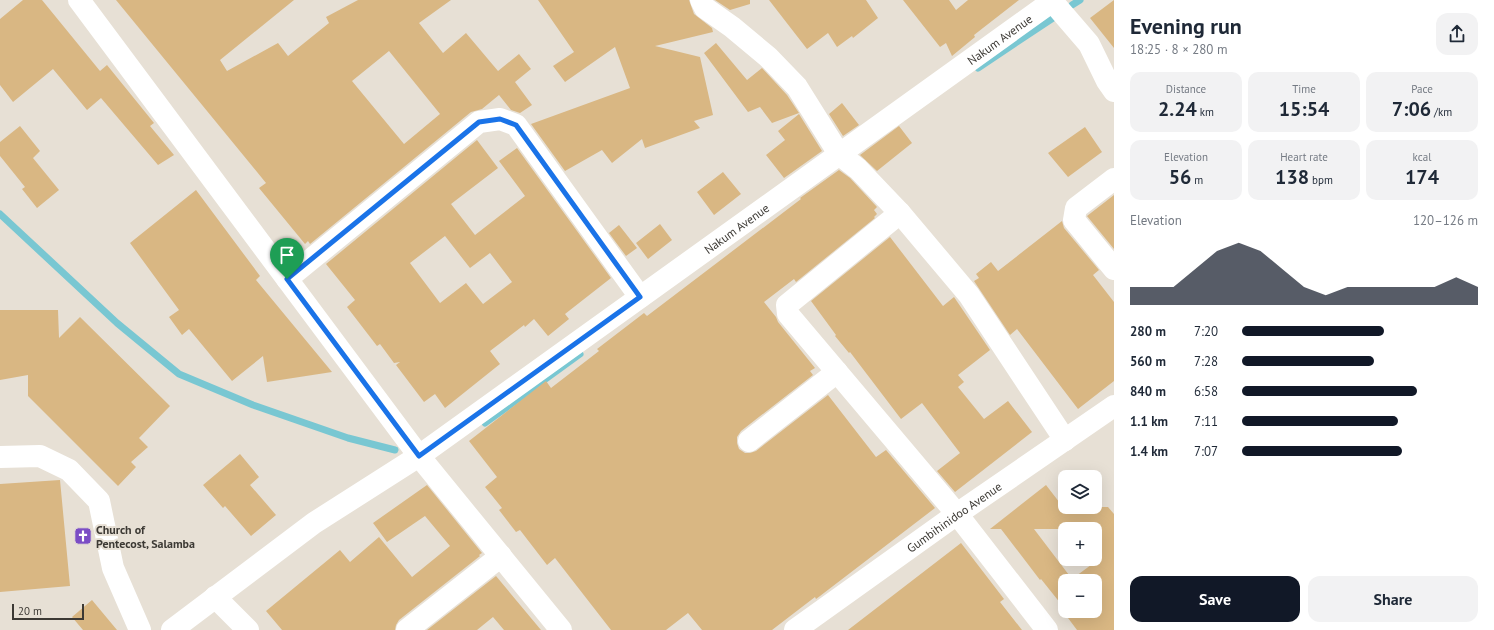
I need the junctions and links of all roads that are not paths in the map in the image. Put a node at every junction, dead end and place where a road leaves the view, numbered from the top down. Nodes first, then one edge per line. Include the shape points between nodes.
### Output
1 (79, 0) edge
2 (701, 0) edge
3 (1053, 1) edge
4 (1108, 65) edge
5 (1114, 91) edge
6 (839, 154) junction
7 (1114, 179) edge
8 (900, 213) junction
9 (1114, 269) edge
10 (287, 279) junction
11 (640, 297) junction
12 (837, 372) junction
13 (1114, 406) edge
14 (1065, 440) junction
15 (749, 441) dead end
16 (419, 456) junction
17 (0, 457) edge
18 (957, 514) junction
19 (502, 556) junction
20 (216, 597) junction
21 (140, 630) edge
22 (172, 630) edge
23 (248, 630) edge
24 (407, 630) edge
25 (562, 630) edge
26 (795, 630) edge
27 (1047, 630) edge

1 - 10 street
2 - 6 street via 705,8 768,57 797,87
3 - 4 street
3 - 6 street, Nakum Avenue
4 - 5 street via 1107,81
6 - 8 street
6 - 11 street, Nakum Avenue
7 - 9 street via 1076,208 1074,220
8 - 12 street via 788,305 788,314
8 - 14 street via 969,296
10 - 11 street via 479,122 500,119 516,125
10 - 16 street
11 - 16 street, Nakum Avenue
12 - 15 street
12 - 18 street
13 - 14 street, Gumbihinidoo Avenue
14 - 18 street, Gumbihinidoo Avenue
16 - 19 street
16 - 20 street, Nakum Avenue via 314,523
17 - 21 street via 40,456 69,470 99,501 113,568
18 - 26 street, Gumbihinidoo Avenue
18 - 27 street
19 - 24 street
19 - 25 street
20 - 22 street, Nakum Avenue
20 - 23 street

